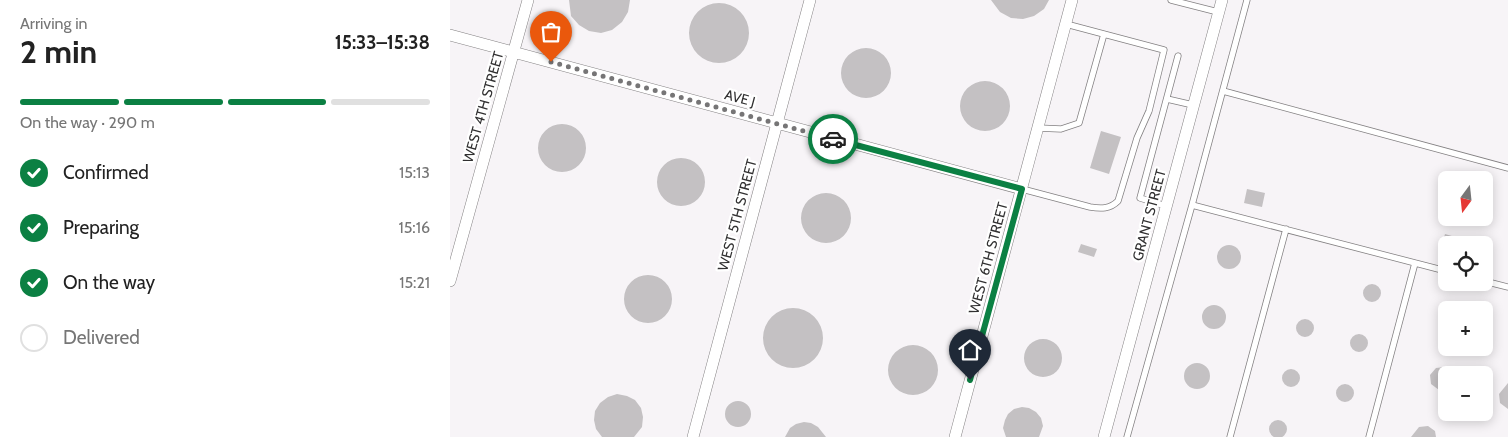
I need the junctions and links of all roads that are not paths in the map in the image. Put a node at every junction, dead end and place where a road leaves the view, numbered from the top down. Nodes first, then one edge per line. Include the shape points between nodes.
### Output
1 (528, 0) edge
2 (810, 0) edge
3 (1072, 0) edge
4 (1171, 0) edge
5 (1222, 0) edge
6 (1247, 0) edge
7 (1218, 12) junction
8 (1066, 24) junction
9 (1104, 34) junction
10 (450, 35) edge
11 (514, 52) junction
12 (1178, 56) dead end
13 (1223, 91) junction
14 (1167, 99) junction
15 (1193, 105) junction
16 (777, 124) junction
17 (1038, 128) junction
18 (1508, 168) edge
19 (1022, 189) junction
20 (1192, 205) junction
21 (1166, 206) junction
22 (1286, 229) junction
23 (1415, 263) junction
24 (1438, 269) edge
25 (450, 281) edge
26 (1493, 283) edge
27 (1508, 287) edge
28 (693, 437) edge
29 (955, 437) edge
30 (1104, 437) edge
31 (1127, 437) edge
32 (1230, 437) edge
33 (1370, 437) edge

1 - 11 street, WEST 4TH STREET
2 - 16 street, WEST 5TH STREET
3 - 8 street, WEST 6TH STREET
4 - 7 lane
5 - 7 street, GRANT STREET
6 - 13 lane
7 - 15 street, GRANT STREET
8 - 9 lane
8 - 17 street, WEST 6TH STREET
9 - 17 lane via 1079,123 1061,129
9 - 19 lane via 1164,50 1149,111 1137,138 1118,201 1113,206 1098,209
10 - 11 street, AVE J
11 - 16 street, AVE J
11 - 25 street, WEST 4TH STREET
12 - 14 lane
13 - 18 lane
13 - 20 lane
14 - 15 lane
14 - 21 lane via 1140,198
15 - 21 street, GRANT STREET
16 - 19 street, AVE J
16 - 28 street, WEST 5TH STREET
17 - 19 street, WEST 6TH STREET
19 - 29 street, WEST 6TH STREET
20 - 22 lane
20 - 31 lane
21 - 30 street, GRANT STREET
22 - 23 lane
22 - 32 lane
23 - 24 lane
23 - 33 lane
26 - 27 lane

